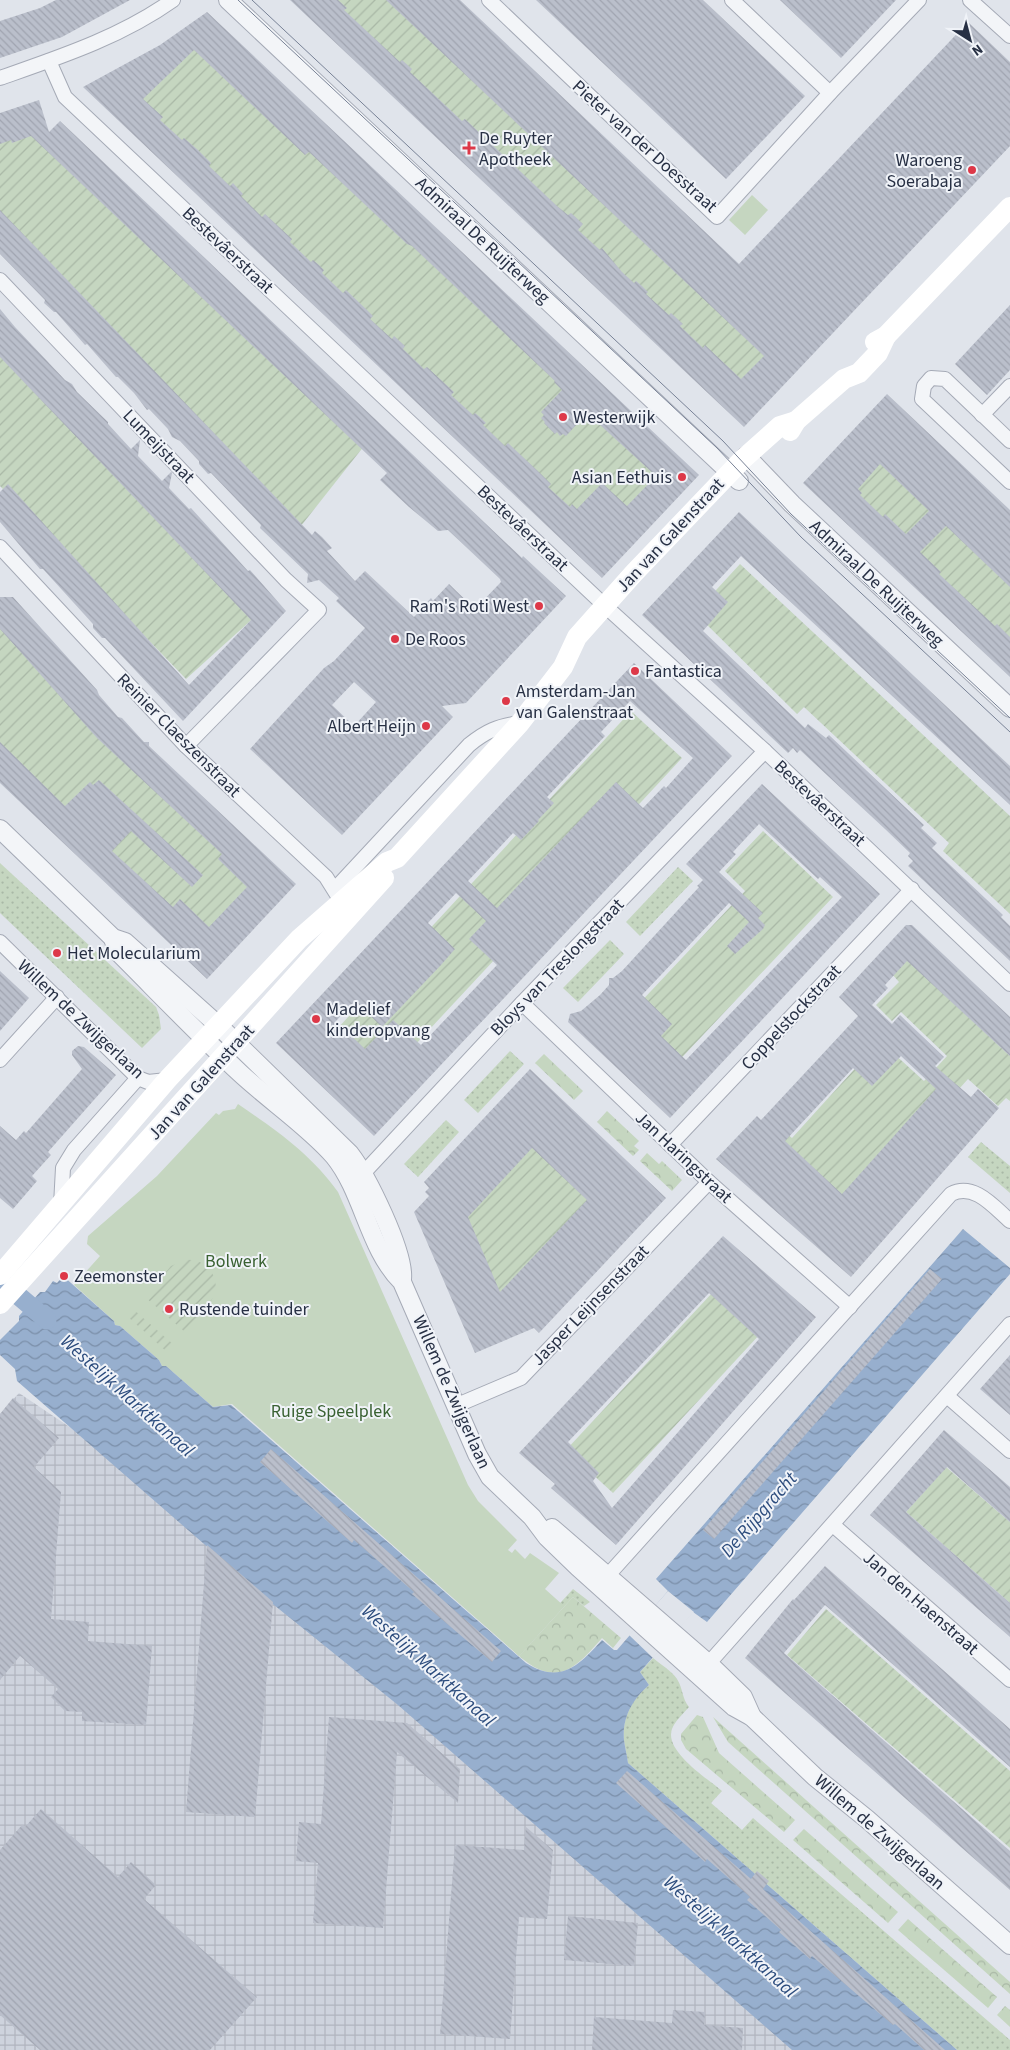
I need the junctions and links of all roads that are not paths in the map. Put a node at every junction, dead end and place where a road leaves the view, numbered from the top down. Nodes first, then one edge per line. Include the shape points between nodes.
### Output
1 (174, 0) edge
2 (228, 0) edge
3 (489, 0) edge
4 (732, 0) edge
5 (920, 0) edge
6 (970, 0) edge
7 (1010, 36) edge
8 (49, 61) junction
9 (0, 78) edge
10 (830, 93) junction
11 (1010, 207) edge
12 (0, 280) edge
13 (1010, 386) edge
14 (982, 415) junction
15 (1010, 440) edge
16 (751, 461) junction
17 (734, 476) junction
18 (1010, 482) edge
19 (0, 547) edge
20 (609, 609) junction
21 (1010, 708) edge
22 (520, 723) junction
23 (186, 746) junction
24 (765, 751) junction
25 (0, 830) edge
26 (397, 858) junction
27 (912, 889) junction
28 (338, 895) junction
29 (340, 927) junction
30 (0, 942) edge
31 (1010, 984) edge
32 (57, 997) junction
33 (522, 1003) junction
34 (213, 1033) junction
35 (237, 1043) junction
36 (223, 1057) junction
37 (0, 1060) edge
38 (138, 1078) junction
39 (167, 1080) junction
40 (670, 1145) junction
41 (358, 1180) junction
42 (709, 1182) junction
43 (61, 1206) junction
44 (1010, 1221) edge
45 (11, 1272) edge
46 (1, 1303) edge
47 (850, 1307) junction
48 (1010, 1324) edge
49 (947, 1396) junction
50 (455, 1406) junction
51 (1010, 1451) edge
52 (833, 1525) junction
53 (604, 1580) junction
54 (704, 1669) junction
55 (1010, 1680) edge
56 (1010, 1945) edge

1 - 8 street via 152,15 89,46
2 - 17 street, Admiraal De Ruijterweg
3 - 10 street, Pieter van der Doesstraat via 717,217
4 - 10 street
5 - 10 street, Pieter van der Doesstraat
6 - 7 street
8 - 9 street
8 - 20 street, Bestevâerstraat via 65,97
11 - 16 main road, Jan van Galenstraat via 886,336 851,363 844,379 796,421 786,437
12 - 23 street, Lumeijstraat via 286,580 319,610
13 - 14 street
14 - 15 street
14 - 18 street via 945,379 931,378 924,386 922,399
16 - 17 main road, Jan van Galenstraat
16 - 21 street, Admiraal De Ruijterweg via 792,504
17 - 20 main road, Jan van Galenstraat
19 - 23 street, Reinier Claeszenstraat
20 - 22 main road, Jan van Galenstraat via 585,648 563,667
20 - 24 street, Bestevâerstraat
22 - 26 main road, Jan van Galenstraat
22 - 28 street, Jan van Galenstraat via 499,726 483,733 469,745
23 - 28 street, Reinier Claeszenstraat via 326,877
24 - 27 street, Bestevâerstraat
24 - 33 street, Bloys van Treslongstraat
25 - 34 street, Willem de Zwijgerlaan via 113,938 117,951
26 - 28 main road, Jan van Galenstraat
26 - 29 main road, Jan van Galenstraat via 397,864
27 - 31 street, Bestevâerstraat
27 - 40 street, Coppelstockstraat
28 - 29 street
28 - 34 main road, Jan van Galenstraat
29 - 35 main road, Jan van Galenstraat
30 - 32 street, Willem de Zwijgerlaan
32 - 37 street
32 - 38 street, Willem de Zwijgerlaan
33 - 40 street, Jan Haringstraat
33 - 41 street, Bloys van Treslongstraat
34 - 35 street, Willem de Zwijgerlaan
34 - 36 street, Willem de Zwijgerlaan
34 - 39 main road, Jan van Galenstraat
35 - 36 main road, Jan van Galenstraat
35 - 41 street, Willem de Zwijgerlaan via 344,1147
36 - 41 street, Willem de Zwijgerlaan
36 - 45 main road, Jan van Galenstraat
38 - 39 street, Willem de Zwijgerlaan via 148,1082
38 - 43 street via 74,1150 63,1168
39 - 43 main road, Jan van Galenstraat
40 - 42 street, Jan Haringstraat
41 - 50 street, Willem de Zwijgerlaan via 403,1270 402,1282
42 - 47 street, Jan Haringstraat
42 - 50 street, Jasper Leijnsenstraat via 521,1378
43 - 45 main road, Jan van Galenstraat
44 - 47 street via 977,1193 957,1191 951,1194
45 - 46 main road, Jan van Galenstraat
47 - 53 street
48 - 49 street
49 - 51 street
49 - 52 street
50 - 53 street, Willem de Zwijgerlaan via 487,1472 532,1517 547,1537
52 - 54 street
52 - 55 street, Jan den Haenstraat
53 - 54 street, Willem de Zwijgerlaan
54 - 56 street, Willem de Zwijgerlaan via 744,1698 752,1717 803,1766

